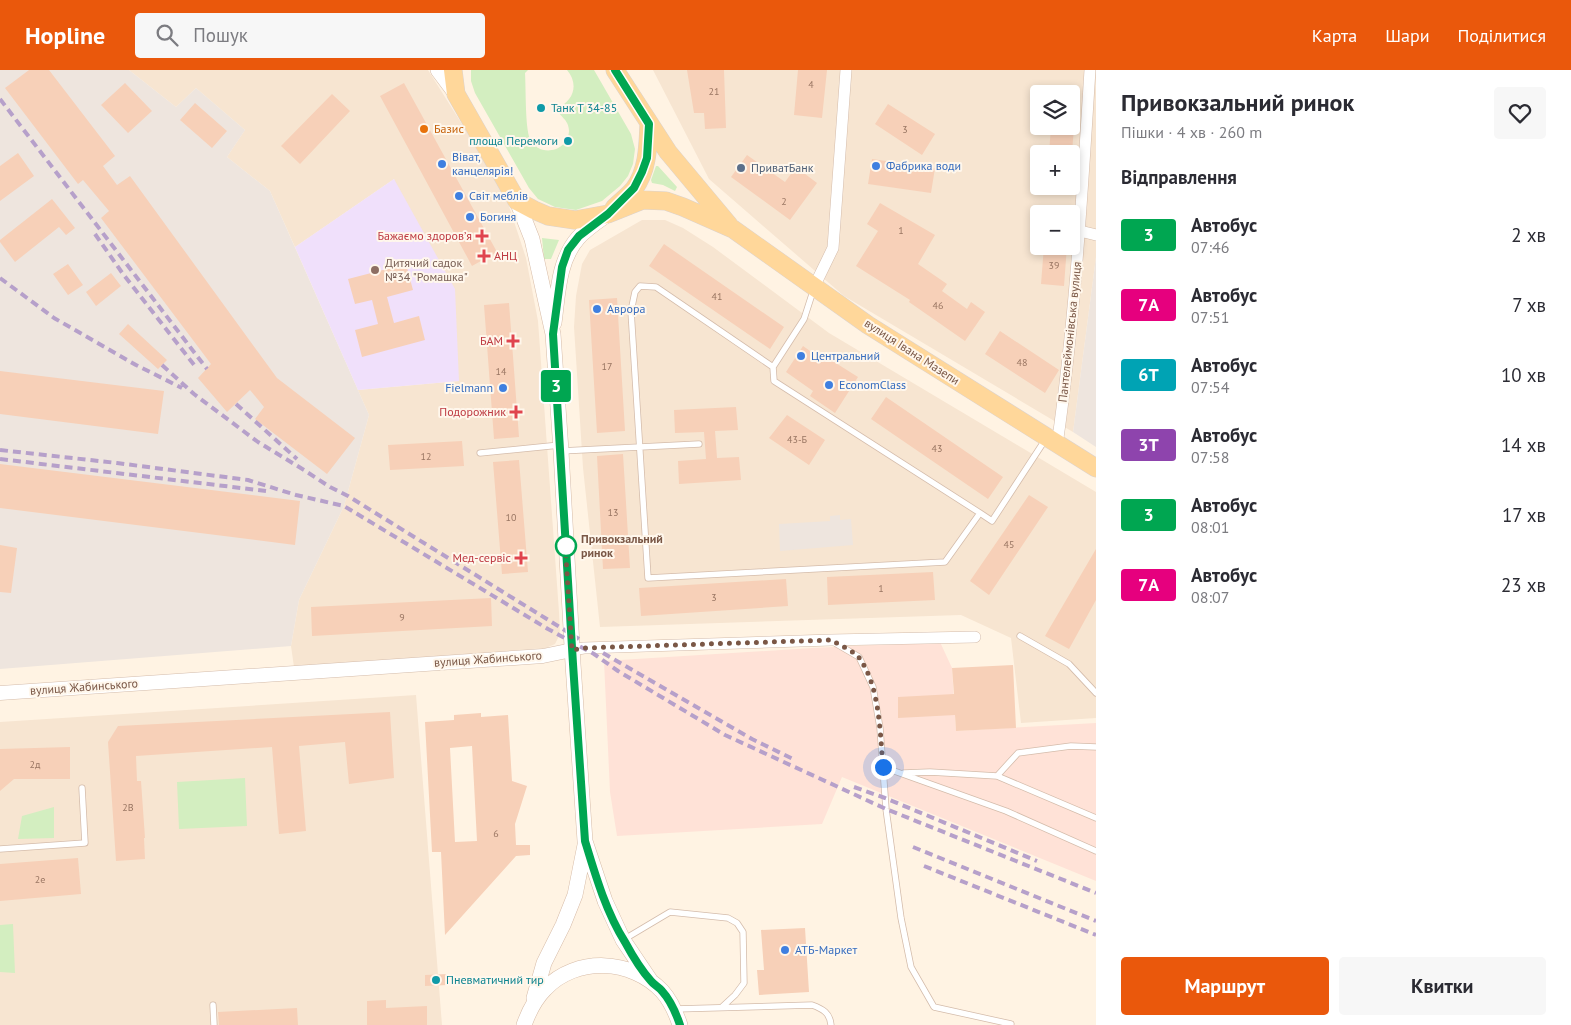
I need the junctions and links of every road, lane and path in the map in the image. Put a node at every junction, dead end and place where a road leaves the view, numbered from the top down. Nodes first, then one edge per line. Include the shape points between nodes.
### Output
1 (438, 70) edge
2 (453, 70) edge
3 (615, 70) edge
4 (846, 70) edge
5 (1090, 70) edge
6 (456, 94) junction
7 (649, 124) junction
8 (517, 201) junction
9 (608, 214) junction
10 (733, 229) junction
11 (1080, 232) joint
12 (1096, 235) edge
13 (1078, 255) edge
14 (814, 287) junction
15 (553, 334) junction
16 (773, 367) junction
17 (1052, 442) junction
18 (699, 444) dead end
19 (640, 447) junction
20 (561, 448) junction
21 (480, 453) dead end
22 (1096, 468) edge
23 (980, 512) junction
24 (1020, 636) dead end
25 (975, 637) dead end
26 (831, 640) junction
27 (572, 650) junction
28 (0, 693) edge
29 (1096, 693) edge
30 (1096, 747) edge
31 (883, 767) junction
32 (902, 774) junction
33 (997, 776) junction
34 (82, 788) dead end
35 (1096, 818) edge
36 (585, 841) junction
37 (0, 849) edge
38 (1096, 851) edge
39 (623, 940) junction
40 (650, 980) junction
41 (213, 1005) dead end
42 (531, 1006) junction
43 (722, 1007) junction
44 (675, 1009) junction
45 (1011, 1024) dead end
46 (214, 1025) edge
47 (524, 1025) edge
48 (680, 1025) edge
49 (831, 1025) edge

1 - 6 main road
2 - 6 main road
3 - 7 main road
4 - 14 street via 833,248
5 - 11 street, Пантелеймонівська вулиця
6 - 8 main road
7 - 9 main road via 647,158 642,172 634,188
7 - 10 main road, вулиця Івана Мазепи via 668,152
8 - 9 main road via 560,219 575,220
8 - 15 main road via 532,240
9 - 10 main road, вулиця Івана Мазепи via 643,200 666,202
9 - 15 main road via 579,236 568,250 562,267
10 - 14 main road, вулиця Івана Мазепи
11 - 12 street
13 - 17 street, Пантелеймонівська вулиця via 1064,398
14 - 16 lane via 804,319
14 - 17 main road, вулиця Івана Мазепи
15 - 20 main road
16 - 19 lane via 656,287 640,286 635,292 631,311
16 - 23 lane via 774,381
17 - 22 main road, вулиця Івана Мазепи
17 - 23 lane via 992,522
18 - 19 lane
19 - 20 lane
19 - 23 lane via 648,578 945,562
20 - 21 lane
20 - 27 main road
24 - 29 lane via 1069,664
25 - 26 street, вулиця Жабинського
26 - 27 street, вулиця Жабинського
26 - 31 lane via 860,657 873,687
27 - 28 street, вулиця Жабинського via 543,656
27 - 36 main road
30 - 33 lane via 1071,746 1018,753
31 - 32 lane
31 - 45 lane via 901,918 911,967 934,1007
32 - 33 lane via 930,772
32 - 38 lane via 1006,811
33 - 35 lane
34 - 37 lane via 86,844
36 - 39 main road via 605,901
36 - 42 main road via 575,895 544,964
39 - 40 main road
39 - 43 lane via 670,912 728,918 737,923 743,932 744,983
40 - 42 main road via 623,968 608,965 585,967 564,974 545,988
40 - 44 main road
41 - 46 lane
42 - 47 main road
43 - 44 lane
43 - 49 lane via 812,1005 824,1010 831,1018
44 - 48 main road

